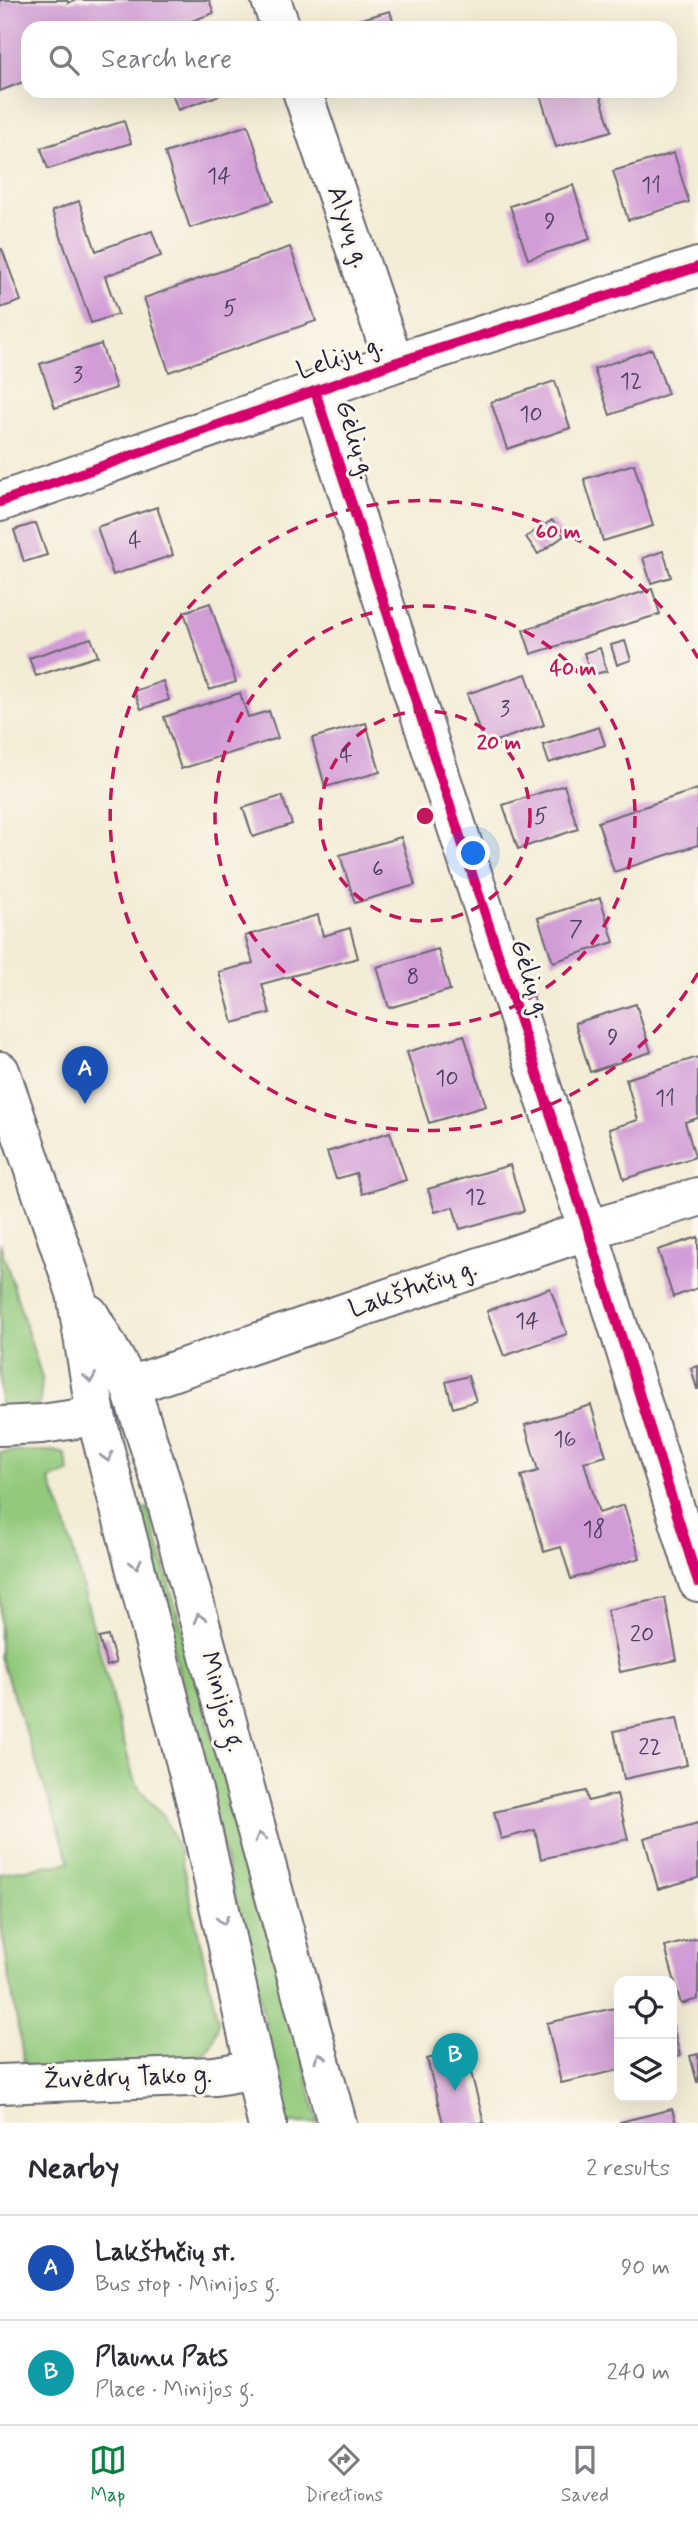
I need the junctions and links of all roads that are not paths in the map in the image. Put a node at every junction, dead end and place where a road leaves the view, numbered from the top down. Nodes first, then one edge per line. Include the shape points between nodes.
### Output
1 (271, 0) edge
2 (278, 21) edge
3 (304, 98) edge
4 (698, 267) edge
5 (394, 363) junction
6 (315, 391) junction
7 (0, 502) edge
8 (0, 1071) edge
9 (698, 1197) edge
10 (588, 1230) junction
11 (76, 1293) junction
12 (130, 1386) junction
13 (96, 1416) junction
14 (0, 1426) edge
15 (698, 1582) edge
16 (256, 2069) junction
17 (0, 2084) edge
18 (267, 2123) edge
19 (337, 2123) edge

1 - 2 street
3 - 5 street, Alyvų g.
4 - 5 street, Lelijų g.
5 - 6 street, Lelijų g.
6 - 7 street, Lelijų g.
6 - 10 street, Gėlių g.
8 - 11 street, Minijos g.
9 - 10 street, Lakštučių g.
10 - 12 street, Lakštučių g.
10 - 15 street, Gėlių g.
11 - 12 street, Minijos g.
11 -> 13 street, Minijos g.
19 -> 12 street, Minijos g. via 162,1485
13 - 14 street
13 -> 16 street, Minijos g. via 197,1806
16 - 17 street, Žuvėdrų Tako g. via 215,2076
16 - 18 street, Minijos g.

